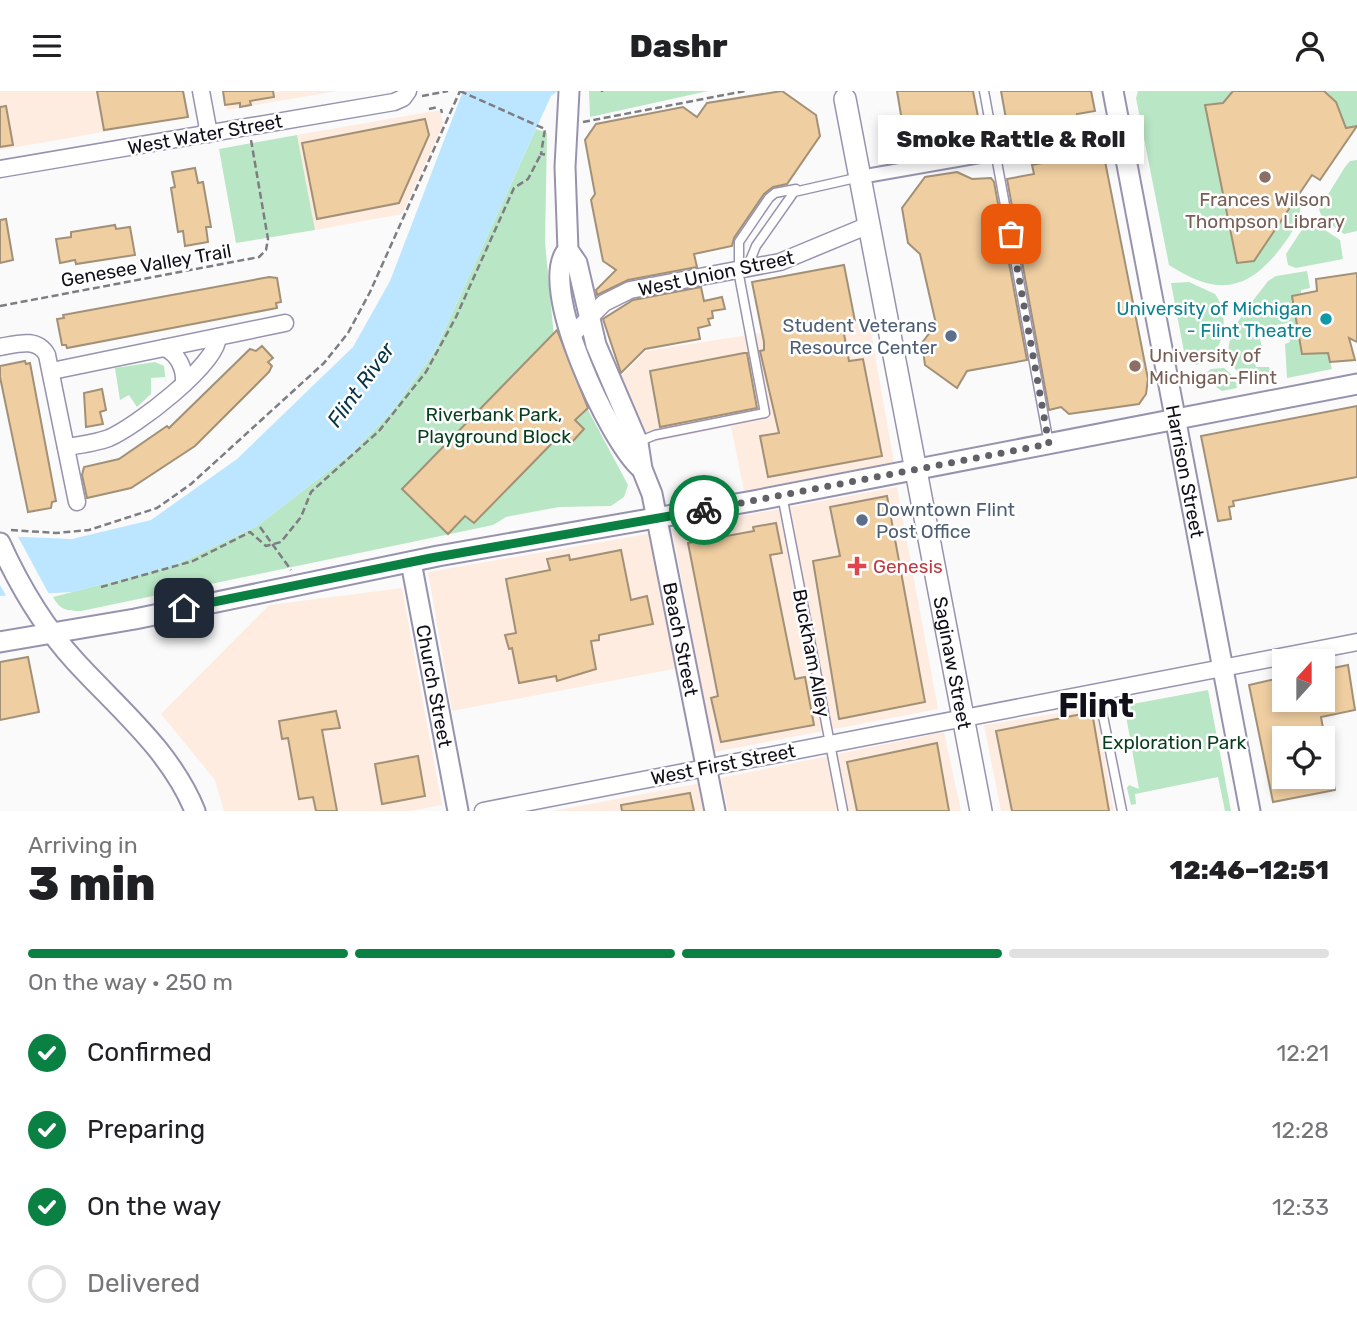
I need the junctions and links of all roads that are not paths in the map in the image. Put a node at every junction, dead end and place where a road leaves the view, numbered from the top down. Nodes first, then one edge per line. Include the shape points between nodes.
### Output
1 (201, 91) edge
2 (569, 91) edge
3 (984, 91) edge
4 (1113, 91) edge
5 (413, 94) edge
6 (843, 94) edge
7 (1120, 130) junction
8 (209, 134) junction
9 (997, 153) junction
10 (0, 169) edge
11 (860, 177) junction
12 (802, 188) junction
13 (869, 225) junction
14 (568, 250) junction
15 (741, 269) junction
16 (588, 317) junction
17 (285, 324) dead end
18 (572, 335) junction
19 (218, 337) junction
20 (0, 347) edge
21 (164, 348) junction
22 (52, 371) junction
23 (184, 383) junction
24 (1357, 384) edge
25 (1175, 419) junction
26 (1049, 444) junction
27 (631, 446) junction
28 (66, 447) junction
29 (917, 469) junction
30 (782, 495) junction
31 (76, 502) dead end
32 (657, 517) junction
33 (9, 534) edge
34 (411, 562) junction
35 (53, 633) junction
36 (0, 642) edge
37 (1357, 642) edge
38 (1223, 667) junction
39 (1098, 691) junction
40 (963, 717) junction
41 (830, 744) junction
42 (706, 767) junction
43 (195, 811) edge
44 (458, 811) edge
45 (483, 811) edge
46 (715, 811) edge
47 (842, 811) edge
48 (981, 811) edge
49 (1122, 811) edge
50 (1250, 811) edge

1 - 8 street
2 - 14 street, Beach Street via 565,167
3 - 9 lane
4 - 7 street, Harrison Street
5 - 8 street, West Water Street via 394,102
6 - 11 main road, Saginaw Street
7 - 9 street
7 - 25 street, Harrison Street
8 - 10 street, West Water Street
9 - 11 street
9 - 26 lane
11 - 12 lane
11 - 13 main road, Saginaw Street
12 - 15 lane via 789,196
12 - 15 lane via 769,198 739,242
13 - 15 street, West Union Street via 798,256
13 - 29 main road, Saginaw Street
14 - 16 street, Beach Street via 577,263
14 - 18 street, Beach Street via 560,273
15 - 16 street, West Union Street via 630,290
15 - 27 lane via 765,414 655,435
16 - 18 street, West Union Street
16 - 27 street, Beach Street
17 - 19 street
18 - 27 street, Beach Street via 597,401
19 - 21 street
19 - 23 street via 215,350
20 - 22 street via 40,345
21 - 22 street
21 - 23 street via 182,367
22 - 28 street
23 - 28 street via 120,433
24 - 25 street
25 - 26 street
25 - 38 street, Harrison Street
26 - 29 street
27 - 32 street, Beach Street
28 - 31 street
29 - 30 street
29 - 40 main road, Saginaw Street
30 - 32 street
30 - 41 lane, Buckham Alley
32 - 34 street
32 - 42 street, Beach Street
33 - 35 street via 30,600
34 - 35 street
34 - 44 street, Church Street
35 - 36 street
35 - 43 street via 159,751
37 - 38 street, West First Street
38 - 39 street, West First Street
38 - 50 street, Harrison Street
39 - 40 street, West First Street
39 - 49 lane
40 - 41 street, West First Street
40 - 48 main road, Saginaw Street
41 - 42 street, West First Street
41 - 47 lane, Buckham Alley
42 - 45 street, West First Street
42 - 46 street, Beach Street

